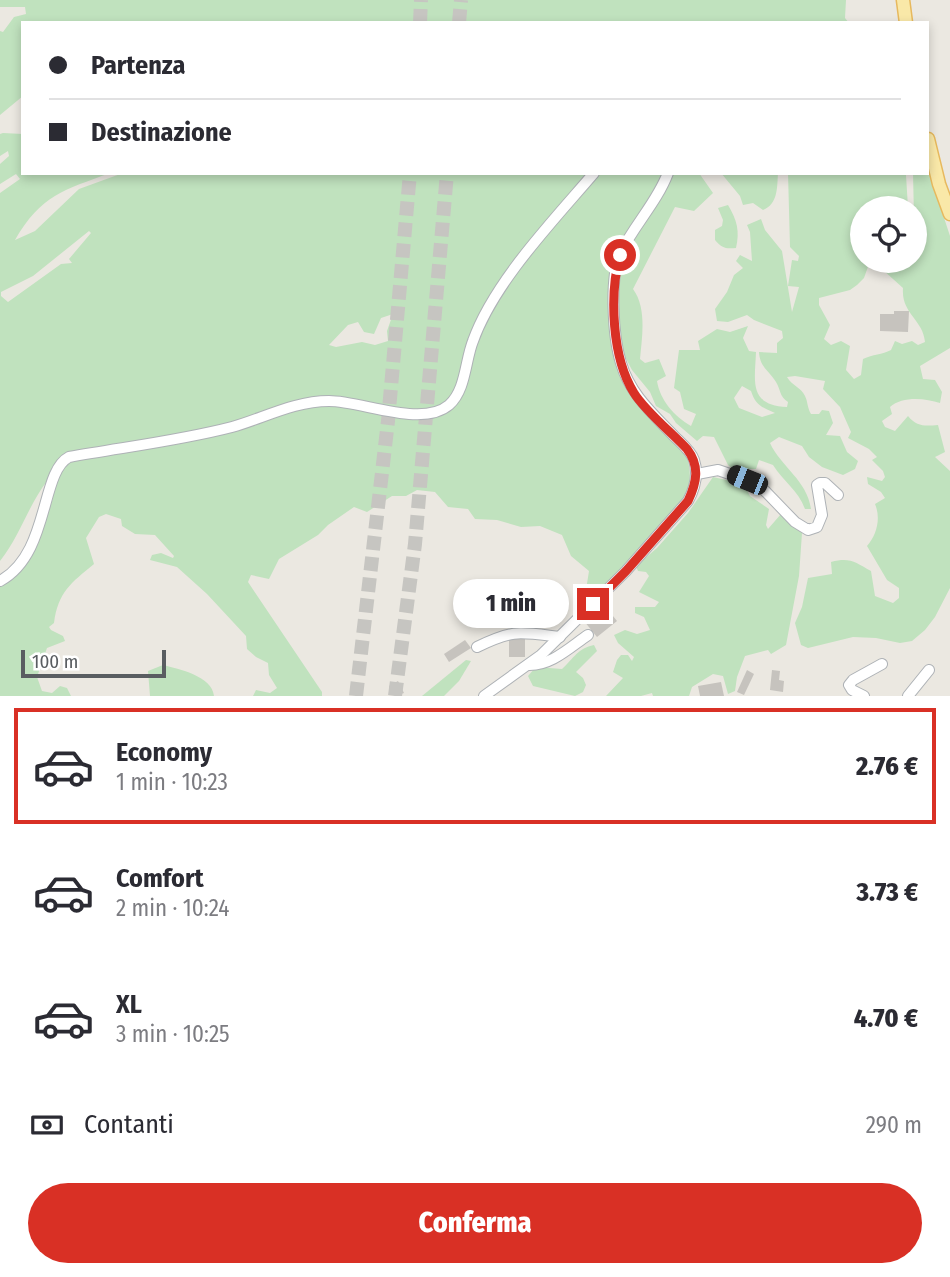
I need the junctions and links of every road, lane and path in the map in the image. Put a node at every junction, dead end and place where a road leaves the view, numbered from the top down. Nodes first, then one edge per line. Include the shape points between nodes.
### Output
1 (903, 0) edge
2 (906, 21) edge
3 (929, 143) edge
4 (592, 175) edge
5 (667, 175) edge
6 (950, 214) edge
7 (697, 474) junction
8 (838, 495) dead end
9 (0, 581) edge
10 (588, 635) dead end
11 (560, 637) junction
12 (477, 647) dead end
13 (882, 664) dead end
14 (528, 665) junction
15 (929, 670) dead end
16 (484, 696) edge
17 (864, 696) edge
18 (908, 696) edge

1 - 2 main road
3 - 6 main road
4 - 9 street via 515,266 473,340 461,385 443,409 418,415 343,402 312,402 178,440 69,457 58,467 35,540 11,575
5 - 7 street via 620,255 615,271 615,319 620,361 635,396 687,449
7 - 8 street via 718,470 747,480 808,530 817,527 822,515 817,485 825,484
7 - 11 street via 688,501
10 - 14 street via 554,659
11 - 12 street via 505,633
11 - 14 street
13 - 17 street via 849,685
14 - 16 street
15 - 18 street

